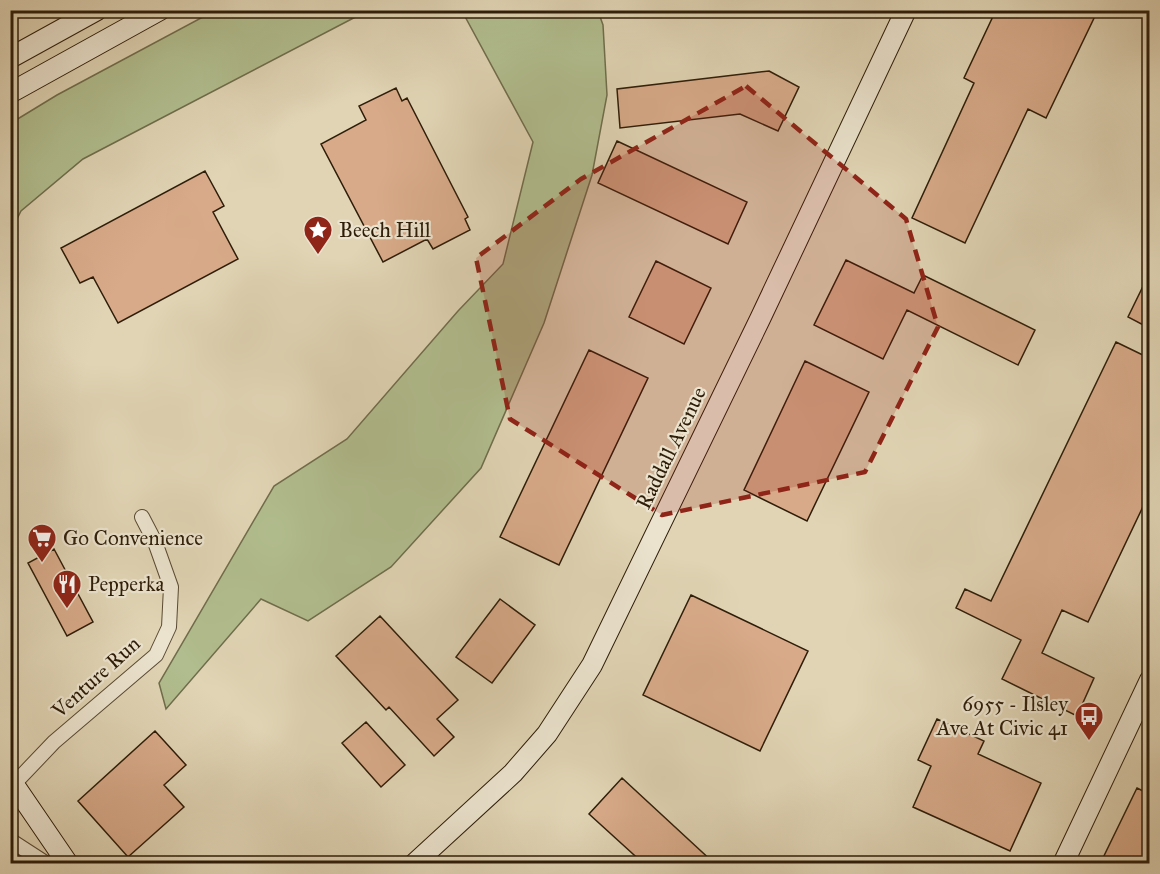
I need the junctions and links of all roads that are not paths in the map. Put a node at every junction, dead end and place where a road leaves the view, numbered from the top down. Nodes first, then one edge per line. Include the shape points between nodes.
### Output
1 (97, 10) edge
2 (160, 10) edge
3 (906, 10) edge
4 (10, 58) edge
5 (10, 93) edge
6 (142, 517) dead end
7 (1149, 680) edge
8 (12, 782) edge
9 (10, 840) edge
10 (47, 864) edge
11 (68, 864) edge
12 (414, 864) edge
13 (1063, 864) edge

1 - 4 street
2 - 5 street
3 - 12 street, Raddall Avenue via 592,665 547,734 513,773
6 - 8 street, Venture Run via 171,587 169,627 156,655
7 - 13 street
8 - 11 street
9 - 10 street

